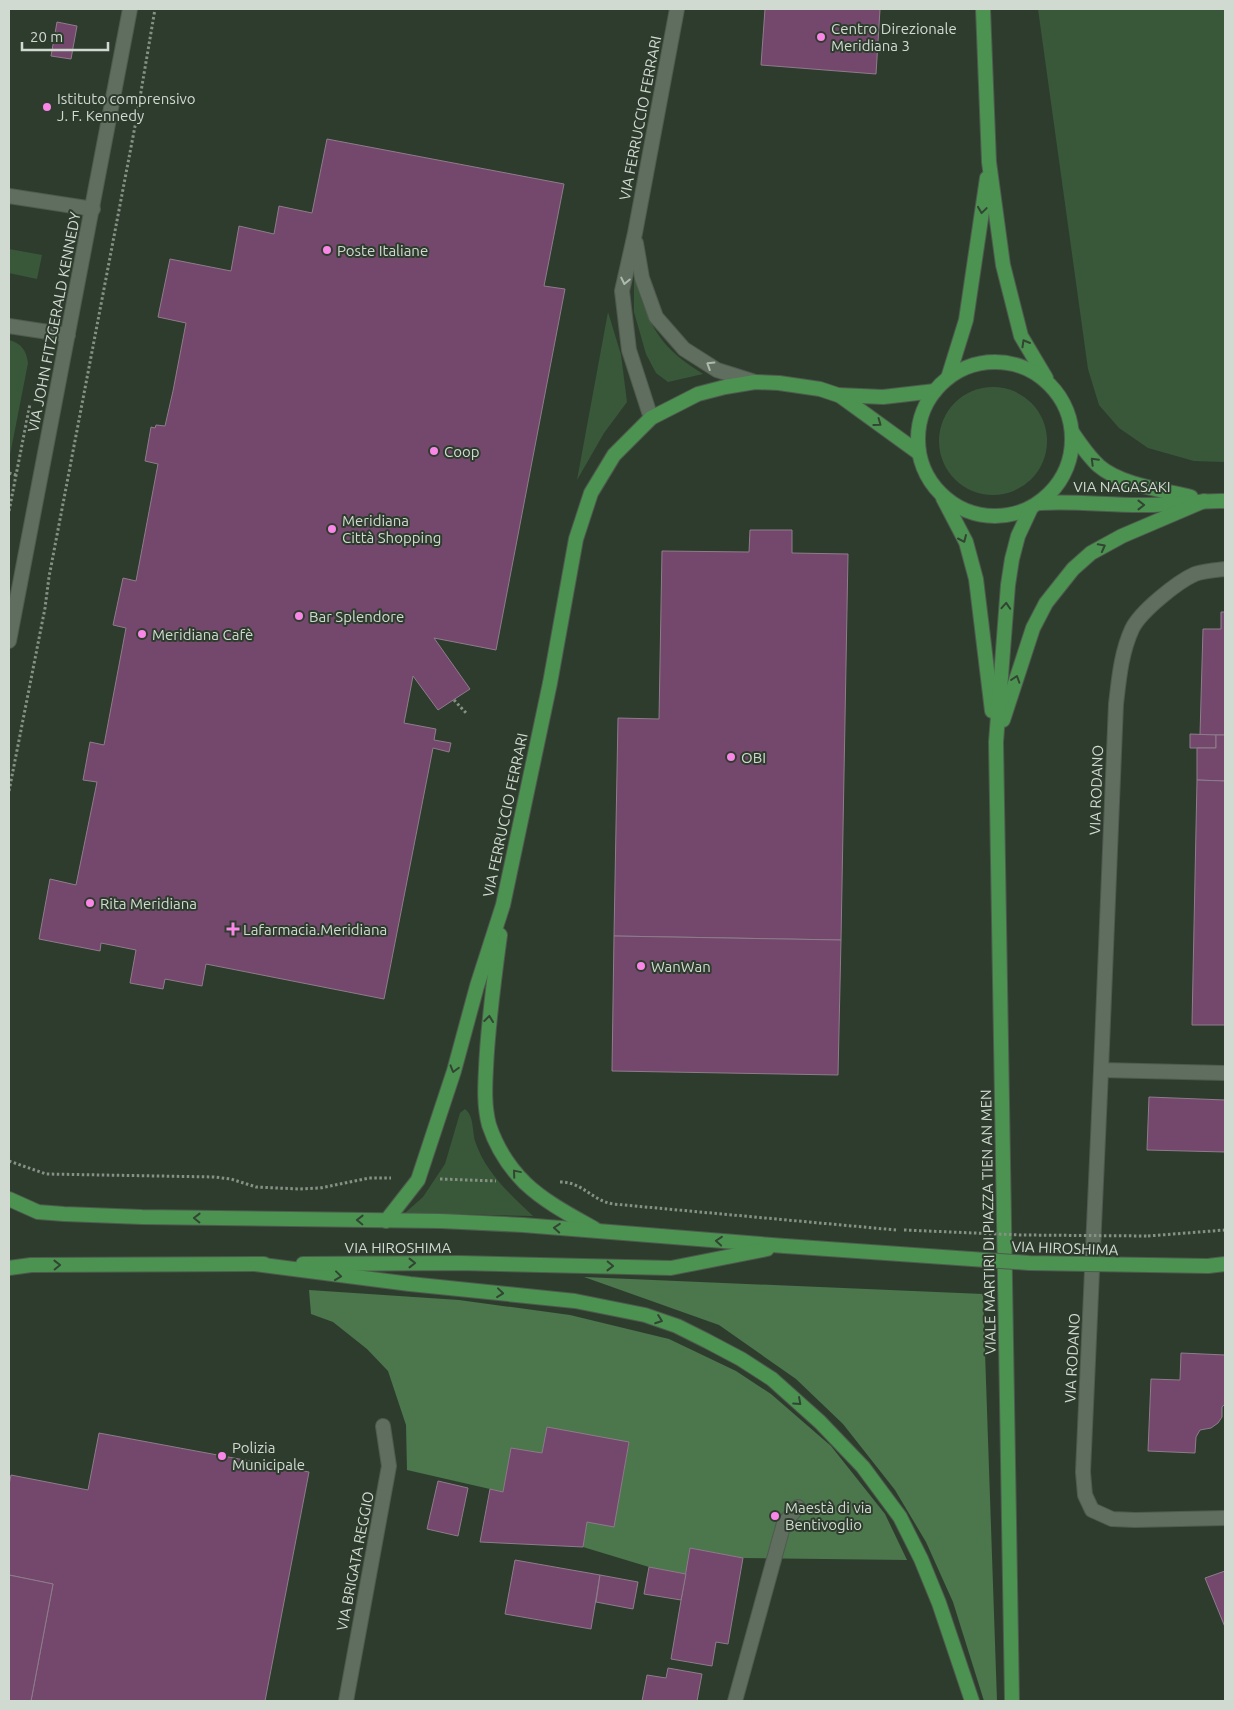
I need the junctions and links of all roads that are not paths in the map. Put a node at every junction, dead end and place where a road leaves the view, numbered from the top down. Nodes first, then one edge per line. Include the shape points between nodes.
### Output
1 (130, 9) edge
2 (678, 9) edge
3 (983, 9) edge
4 (989, 162) junction
5 (9, 196) edge
6 (93, 209) junction
7 (635, 233) junction
8 (9, 326) edge
9 (68, 336) junction
10 (948, 378) junction
11 (755, 382) junction
12 (1050, 385) junction
13 (935, 391) junction
14 (838, 395) junction
15 (651, 418) junction
16 (1072, 432) junction
17 (919, 453) junction
18 (942, 495) junction
19 (1204, 501) junction
20 (1225, 501) edge
21 (1036, 505) junction
22 (1225, 569) edge
23 (9, 641) edge
24 (996, 742) junction
25 (503, 905) junction
26 (1100, 1070) junction
27 (1225, 1073) edge
28 (9, 1198) edge
29 (386, 1221) junction
30 (598, 1231) junction
31 (785, 1246) junction
32 (255, 1264) junction
33 (1225, 1264) edge
34 (9, 1268) edge
35 (383, 1426) dead end
36 (798, 1507) dead end
37 (1225, 1518) edge
38 (346, 1701) edge
39 (735, 1701) edge
40 (972, 1701) edge
41 (1012, 1701) edge

1 - 6 street, VIA JOHN FITZGERALD KENNEDY
2 - 7 street, VIA FERRUCCIO FERRARI
3 - 4 main road, VIALE MARTIRI DI PIAZZA TIEN AN MEN
4 -> 10 main road, VIALE MARTIRI DI PIAZZA TIEN AN MEN via 966,320
12 -> 4 main road, VIALE MARTIRI DI PIAZZA TIEN AN MEN via 1021,336 1003,265
5 - 6 street
6 - 9 street, VIA JOHN FITZGERALD KENNEDY
11 -> 7 street, VIA FERRUCCIO FERRARI via 716,370 684,349 656,317 642,278
7 -> 15 street, VIA FERRUCCIO FERRARI via 622,291 629,350
8 - 9 street
9 - 23 street, VIA JOHN FITZGERALD KENNEDY
10 - 12 main road, VIALE MARTIRI DI PIAZZA TIEN AN MEN via 968,367 989,362 1012,363 1032,371
10 - 13 main road, VIALE MARTIRI DI PIAZZA TIEN AN MEN
11 - 14 main road via 801,386
11 - 15 main road, VIA FERRUCCIO FERRARI via 698,394
12 - 16 main road, VIALE MARTIRI DI PIAZZA TIEN AN MEN via 1065,407
13 - 14 main road via 883,397
13 - 17 main road, VIALE MARTIRI DI PIAZZA TIEN AN MEN via 920,421
14 -> 17 main road
15 - 25 main road, VIA FERRUCCIO FERRARI via 614,455 602,474 576,539 550,683
19 -> 16 main road, VIA NAGASAKI via 1115,476 1088,455
16 - 21 main road, VIALE MARTIRI DI PIAZZA TIEN AN MEN via 1072,449 1062,479
17 - 18 main road, VIALE MARTIRI DI PIAZZA TIEN AN MEN via 927,476
18 - 21 main road, VIALE MARTIRI DI PIAZZA TIEN AN MEN via 971,513 992,517 1012,515
18 -> 24 main road, VIALE MARTIRI DI PIAZZA TIEN AN MEN via 966,542 976,579
19 - 20 main road, VIA NAGASAKI
21 -> 19 main road, VIA NAGASAKI via 1071,502 1141,506
24 -> 19 main road via 1033,628 1046,603 1073,568 1091,552 1122,536
24 -> 21 main road, VIALE MARTIRI DI PIAZZA TIEN AN MEN via 1012,559 1018,536
22 - 26 street, VIA RODANO via 1196,574 1174,586 1133,628 1123,654 1116,704
24 - 41 main road, VIALE MARTIRI DI PIAZZA TIEN AN MEN
25 -> 29 main road, VIA FERRUCCIO FERRARI via 418,1180
30 -> 25 main road, VIA HIROSHIMA via 554,1206 524,1182 496,1144 489,1124 485,1102 488,1034
26 - 27 street
26 - 37 street, VIA RODANO via 1083,1472 1085,1495 1092,1510 1112,1519
29 -> 28 main road, VIA HIROSHIMA via 64,1214 38,1212
30 -> 29 main road, VIA HIROSHIMA
31 -> 30 main road, VIA HIROSHIMA
32 -> 31 main road, VIA HIROSHIMA via 458,1263 671,1268
31 - 33 main road, VIA HIROSHIMA, bridge via 1029,1263
34 -> 32 main road, VIA HIROSHIMA via 31,1265
32 -> 40 main road via 608,1306 677,1326 741,1359 772,1379 820,1422 862,1467 900,1517 922,1559
35 - 38 street, VIA BRIGATA REGGIO via 389,1466
36 - 39 street via 784,1523

